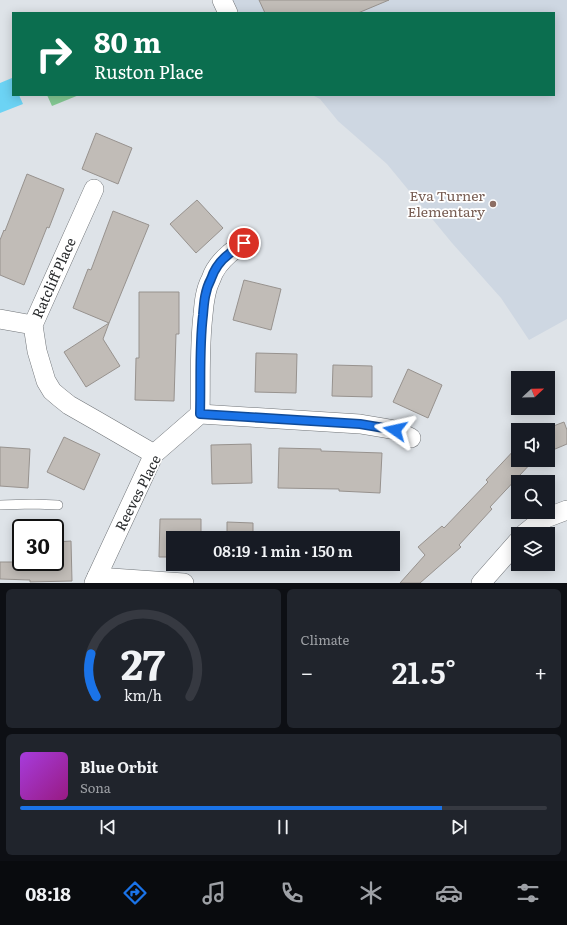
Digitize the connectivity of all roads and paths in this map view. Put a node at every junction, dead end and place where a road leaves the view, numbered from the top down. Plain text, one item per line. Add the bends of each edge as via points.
1 (222, 0) edge
2 (228, 12) edge
3 (94, 189) dead end
4 (244, 243) dead end
5 (0, 319) edge
6 (33, 325) junction
7 (200, 414) junction
8 (411, 438) dead end
9 (154, 454) junction
10 (0, 505) edge
11 (58, 505) dead end
12 (567, 510) edge
13 (533, 527) edge
14 (511, 549) edge
15 (95, 580) edge
16 (184, 583) edge
17 (481, 583) edge

1 - 2 street
3 - 6 street, Ratcliff Place
4 - 7 street via 223,260 207,287 201,332
5 - 6 street
6 - 9 street, Ratcliff Place via 41,367 52,391 69,405
7 - 8 street via 360,424 395,430
7 - 9 street, Reeves Place
9 - 15 street, Reeves Place
10 - 11 lane
12 - 13 street via 546,518
14 - 17 street
15 - 16 street

